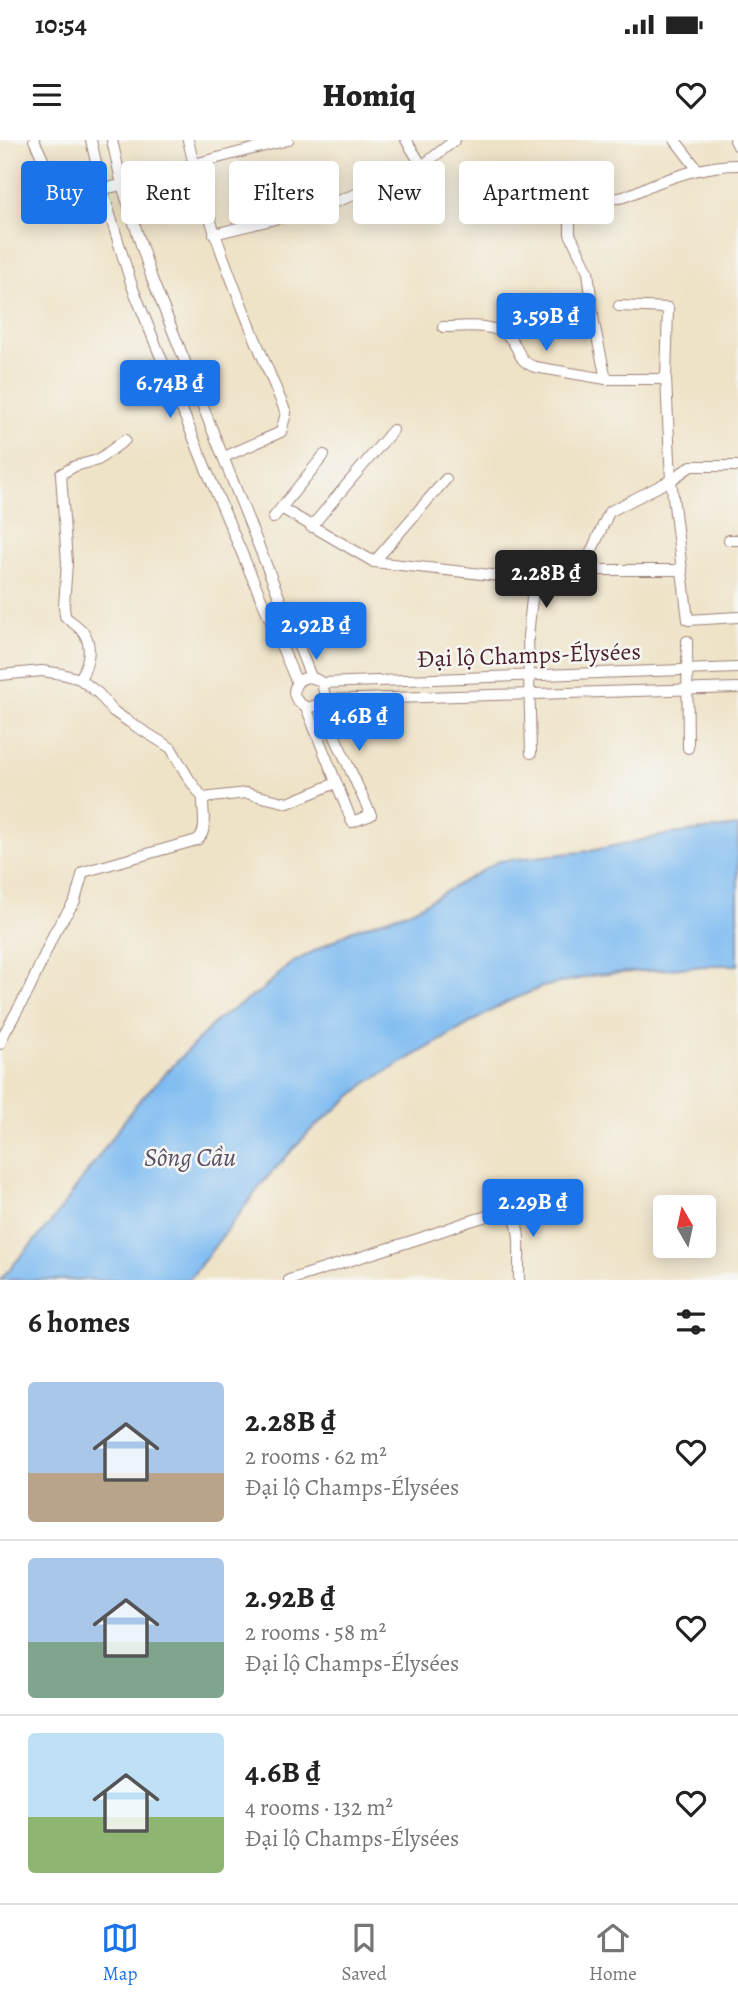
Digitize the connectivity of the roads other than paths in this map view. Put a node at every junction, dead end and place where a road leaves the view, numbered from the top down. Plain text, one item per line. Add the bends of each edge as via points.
1 (34, 140) edge
2 (91, 140) edge
3 (112, 140) edge
4 (188, 140) edge
5 (288, 140) edge
6 (406, 140) edge
7 (456, 140) edge
8 (675, 140) edge
9 (736, 140) edge
10 (738, 146) edge
11 (44, 161) edge
12 (96, 161) edge
13 (193, 161) edge
14 (202, 161) edge
15 (419, 161) edge
16 (429, 161) edge
17 (738, 165) edge
18 (698, 170) junction
19 (121, 180) edge
20 (353, 194) edge
21 (107, 205) edge
22 (134, 224) edge
23 (211, 224) edge
24 (214, 234) junction
25 (620, 306) dead end
26 (443, 327) dead end
27 (606, 379) junction
28 (666, 379) junction
29 (393, 430) dead end
30 (125, 440) dead end
31 (324, 456) dead end
32 (224, 457) junction
33 (738, 466) edge
34 (446, 479) dead end
35 (671, 480) junction
36 (281, 508) junction
37 (273, 518) dead end
38 (311, 527) junction
39 (374, 562) junction
40 (583, 570) junction
41 (682, 570) junction
42 (534, 580) junction
43 (738, 617) edge
44 (687, 641) dead end
45 (738, 668) edge
46 (687, 670) junction
47 (0, 675) edge
48 (311, 677) junction
49 (528, 677) junction
50 (80, 679) junction
51 (297, 683) junction
52 (322, 683) junction
53 (738, 688) edge
54 (687, 690) junction
55 (528, 694) junction
56 (321, 702) junction
57 (306, 707) junction
58 (688, 748) dead end
59 (531, 753) dead end
60 (336, 783) junction
61 (203, 798) junction
62 (0, 1044) edge
63 (289, 1280) edge
64 (519, 1280) edge

1 - 11 street
2 - 12 street
3 - 19 street
4 - 13 street
5 - 14 street
6 - 15 street
7 - 16 street
8 - 18 street
9 - 10 street
17 - 18 street
18 - 27 street via 618,198 592,194 578,185 570,234 588,271
20 - 24 street via 320,208
21 - 51 street via 132,286
22 - 32 street
23 - 24 street
24 - 32 street via 286,414 281,432
25 - 28 street via 668,307
26 - 27 street via 499,330 510,338 527,365
27 - 28 street
28 - 35 street
29 - 38 street
30 - 50 street via 98,460 61,474 65,616 86,635 90,651
31 - 36 street
32 - 48 street
33 - 35 street via 691,466
34 - 39 street
35 - 40 street via 609,512
35 - 41 street
36 - 37 street
36 - 38 street
38 - 39 street
39 - 42 street
40 - 41 street
40 - 42 street via 579,579
41 - 43 street via 688,620
42 - 49 street via 527,636
44 - 46 street
45 - 46 street, Đại lộ Champs-Élysées
46 - 49 street, Đại lộ Champs-Élysées
46 - 54 street
47 - 50 street via 42,671
48 - 51 street
48 - 52 street
49 - 52 street, Đại lộ Champs-Élysées
49 - 55 street
50 - 61 street via 113,711 171,748
51 - 57 street via 295,698
52 - 56 street
53 - 54 street, Đại lộ Champs-Élysées
54 - 55 street, Đại lộ Champs-Élysées
54 - 58 street
55 - 56 street, Đại lộ Champs-Élysées
55 - 59 street
56 - 57 street, Đại lộ Champs-Élysées
56 - 60 street via 371,816 352,822
57 - 60 street
60 - 61 street via 288,803 246,793
61 - 62 street via 202,837 83,872 75,901 55,931
63 - 64 street via 507,1210 514,1214 518,1234

